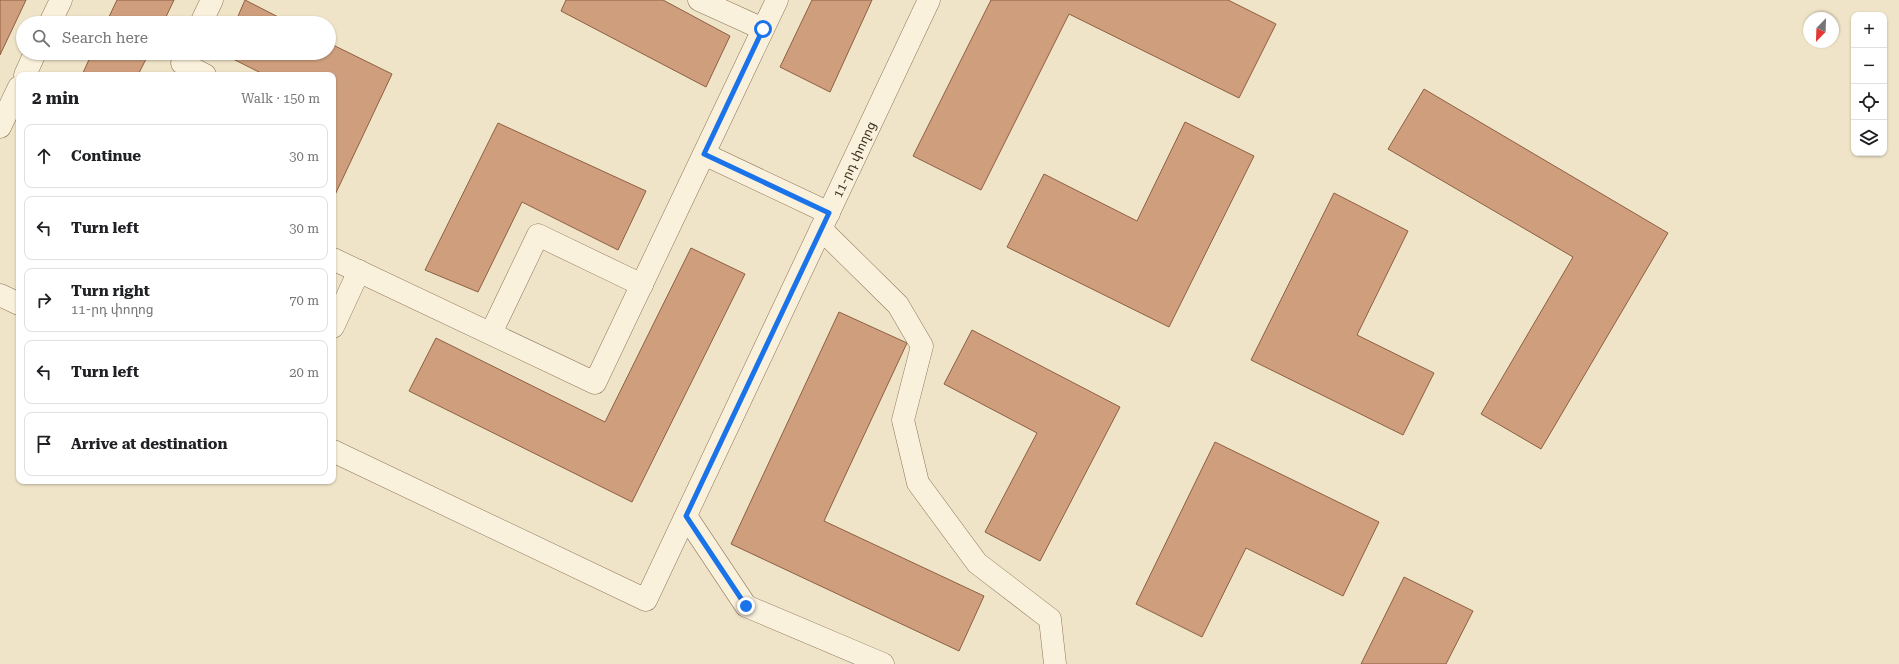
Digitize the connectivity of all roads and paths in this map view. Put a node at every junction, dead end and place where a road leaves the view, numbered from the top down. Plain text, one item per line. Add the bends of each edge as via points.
1 (61, 0) edge
2 (212, 0) edge
3 (700, 0) edge
4 (777, 0) edge
5 (930, 0) edge
6 (53, 16) edge
7 (204, 16) edge
8 (763, 29) junction
9 (32, 60) edge
10 (182, 64) edge
11 (26, 72) edge
12 (199, 72) edge
13 (16, 93) edge
14 (0, 127) edge
15 (704, 154) junction
16 (825, 221) junction
17 (336, 260) edge
18 (359, 271) junction
19 (642, 285) junction
20 (0, 295) edge
21 (16, 303) edge
22 (336, 320) edge
23 (491, 334) junction
24 (336, 452) edge
25 (686, 516) junction
26 (883, 664) edge
27 (1055, 664) edge

1 - 6 street
2 - 7 street
3 - 8 street
4 - 8 street
5 - 16 street, 11-րդ փողոց
8 - 15 street
9 - 11 street
10 - 12 street
13 - 14 street
15 - 16 street
15 - 19 street
16 - 25 street, 11-րդ փողոց
16 - 27 street via 898,305 922,346 904,420 918,483 977,563 1050,619
17 - 18 street
18 - 22 street
18 - 23 street
19 - 23 street via 595,383
19 - 23 street via 538,235
20 - 21 street
24 - 25 street, 11-րդ փողոց via 646,600
25 - 26 street via 746,606

